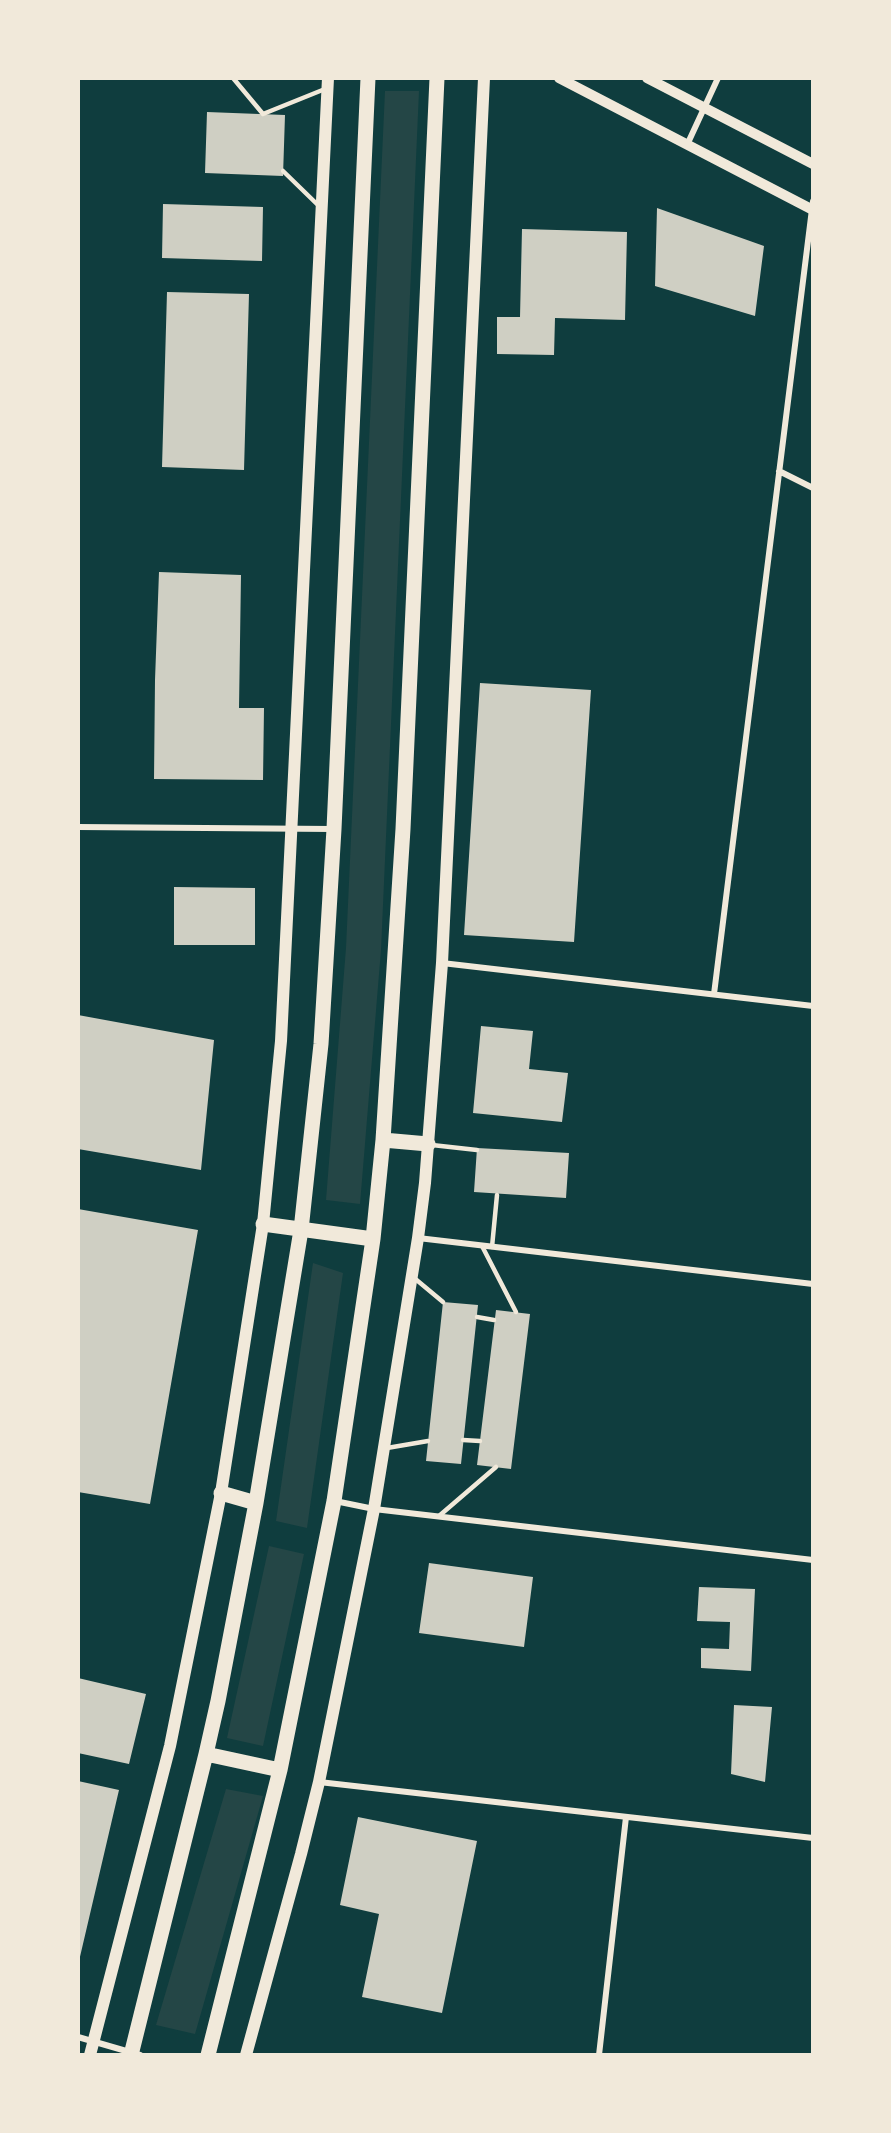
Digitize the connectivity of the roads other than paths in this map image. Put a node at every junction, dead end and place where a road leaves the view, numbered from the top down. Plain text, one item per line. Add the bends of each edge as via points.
1 (233, 78) edge
2 (368, 78) edge
3 (437, 78) edge
4 (484, 78) edge
5 (559, 78) edge
6 (647, 78) edge
7 (718, 78) edge
8 (328, 83) edge
9 (704, 107) junction
10 (687, 145) junction
11 (813, 164) edge
12 (283, 171) dead end
13 (813, 207) edge
14 (322, 208) junction
15 (779, 471) junction
16 (813, 488) edge
17 (78, 827) edge
18 (292, 829) junction
19 (334, 829) junction
20 (442, 963) junction
21 (714, 994) junction
22 (813, 1006) edge
23 (383, 1140) junction
24 (428, 1144) junction
25 (477, 1150) dead end
26 (497, 1195) dead end
27 (263, 1224) junction
28 (301, 1230) junction
29 (418, 1238) junction
30 (373, 1239) junction
31 (482, 1246) junction
32 (492, 1247) junction
33 (412, 1277) junction
34 (813, 1284) edge
35 (444, 1302) dead end
36 (516, 1312) dead end
37 (477, 1317) dead end
38 (494, 1320) dead end
39 (463, 1440) dead end
40 (428, 1441) dead end
41 (480, 1441) dead end
42 (384, 1449) junction
43 (496, 1467) dead end
44 (221, 1493) junction
45 (334, 1501) junction
46 (256, 1503) junction
47 (374, 1509) junction
48 (440, 1516) junction
49 (813, 1560) edge
50 (206, 1754) junction
51 (280, 1770) junction
52 (319, 1782) junction
53 (626, 1816) junction
54 (813, 1838) edge
55 (78, 2037) edge
56 (94, 2042) junction
57 (134, 2054) edge
58 (90, 2055) edge
59 (208, 2055) edge
60 (246, 2055) edge
61 (599, 2055) edge

1 - 8 lane via 263,114
2 - 19 main road
3 - 23 main road via 403,829
4 - 20 main road
5 - 10 street
6 - 9 street
7 - 9 street
8 - 14 main road
9 - 10 street
9 - 11 street
10 - 13 street
12 - 14 lane
13 - 15 street
14 - 18 main road
15 - 16 street
15 - 21 street
17 - 18 street
18 - 19 street
18 - 27 main road via 281,1041
19 - 28 main road via 321,1044
20 - 21 street
20 - 24 main road
21 - 22 street
23 - 24 main road
23 - 30 main road
24 - 25 lane
24 - 29 main road
26 - 32 lane
27 - 28 main road
27 - 44 main road
28 - 30 main road
28 - 46 main road
29 - 31 street
29 - 33 main road
30 - 45 main road
31 - 32 street
31 - 36 lane
32 - 34 street
33 - 35 lane
33 - 42 main road
37 - 38 lane
39 - 41 lane
40 - 42 lane
42 - 47 main road
43 - 48 lane
44 - 46 main road
44 - 56 main road via 170,1746
45 - 47 street
45 - 51 main road
46 - 50 main road
47 - 48 street
47 - 52 main road
48 - 49 street
50 - 51 main road
50 - 57 main road
51 - 59 main road
52 - 53 street
52 - 60 main road
53 - 54 street
53 - 61 street
55 - 56 street
56 - 57 street
56 - 58 main road

